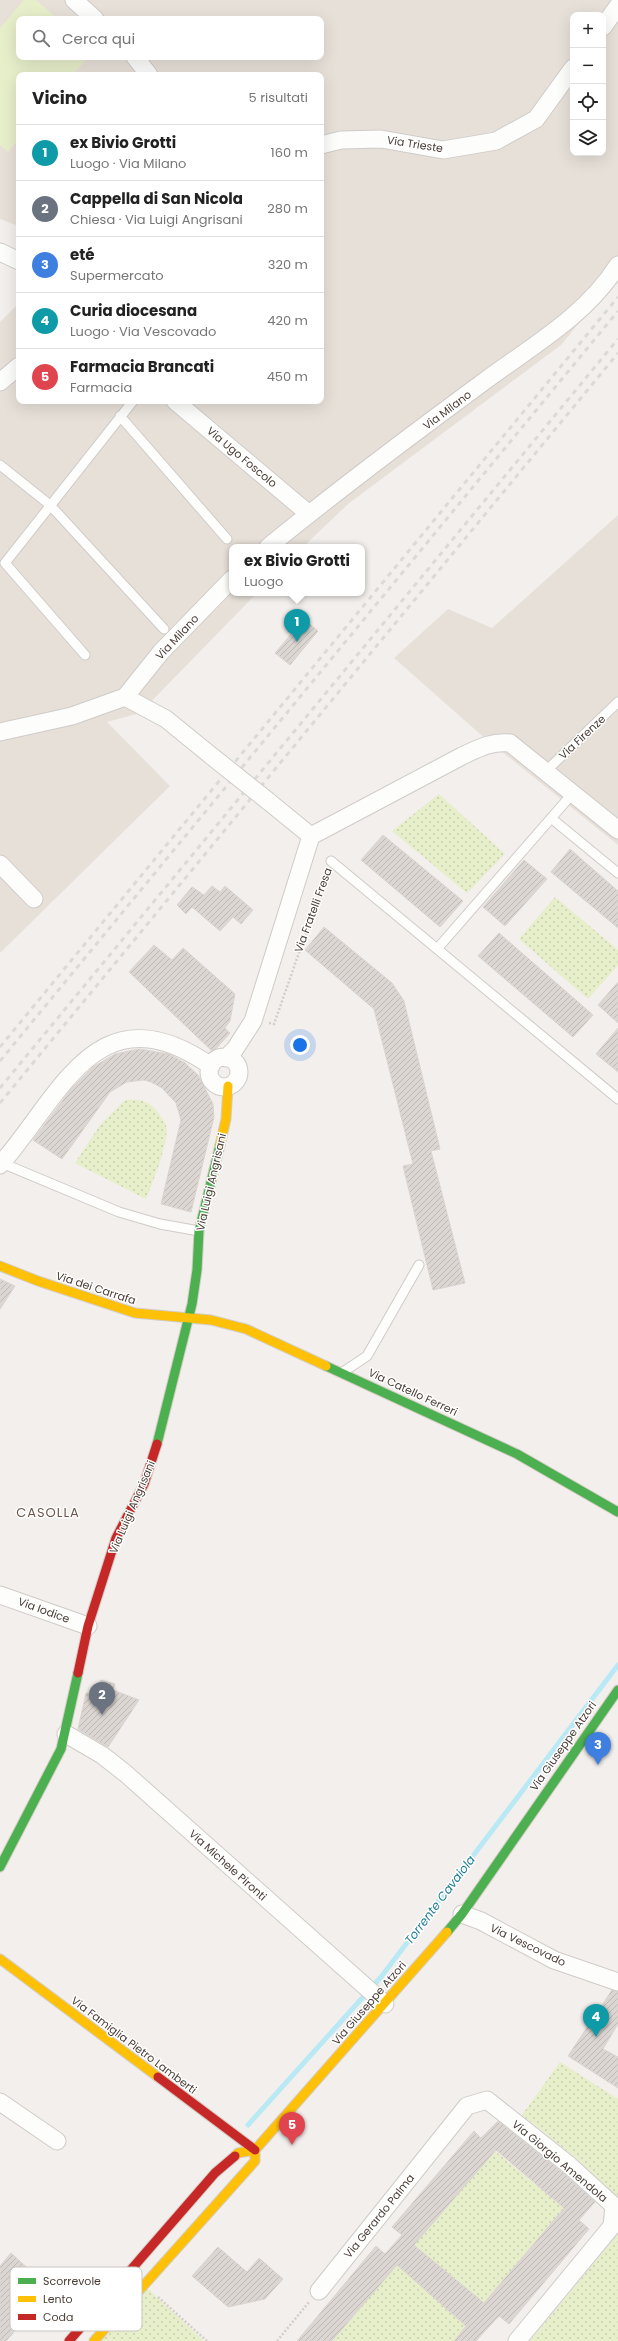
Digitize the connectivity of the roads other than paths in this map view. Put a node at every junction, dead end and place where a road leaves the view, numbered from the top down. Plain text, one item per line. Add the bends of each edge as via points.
1 (74, 0) edge
2 (618, 6) edge
3 (92, 16) edge
4 (606, 22) edge
5 (137, 60) edge
6 (147, 72) edge
7 (570, 72) edge
8 (324, 144) edge
9 (0, 252) edge
10 (16, 260) edge
11 (618, 265) edge
12 (16, 369) edge
13 (0, 382) edge
14 (130, 404) edge
15 (179, 404) edge
16 (120, 416) junction
17 (0, 465) edge
18 (50, 505) junction
19 (309, 514) junction
20 (227, 539) dead end
21 (272, 544) edge
22 (229, 582) edge
23 (164, 629) dead end
24 (85, 655) dead end
25 (125, 697) junction
26 (618, 702) edge
27 (0, 732) edge
28 (546, 771) junction
29 (573, 793) junction
30 (551, 818) junction
31 (618, 830) edge
32 (311, 836) junction
33 (331, 861) road end
34 (0, 864) edge
35 (618, 873) edge
36 (34, 899) dead end
37 (437, 949) junction
38 (253, 1021) junction
39 (226, 1058) junction
40 (210, 1066) junction
41 (238, 1071) junction
42 (228, 1086) junction
43 (618, 1099) edge
44 (1, 1164) edge
45 (199, 1231) junction
46 (419, 1265) dead end
47 (0, 1266) edge
48 (188, 1319) junction
49 (342, 1373) junction
50 (618, 1512) edge
51 (0, 1594) edge
52 (88, 1626) junction
53 (618, 1690) edge
54 (66, 1734) junction
55 (0, 1867) edge
56 (462, 1914) junction
57 (0, 1959) edge
58 (618, 1982) edge
59 (381, 2000) junction
60 (487, 2100) joint
61 (0, 2102) edge
62 (57, 2141) dead end
63 (255, 2150) junction
64 (133, 2267) edge
65 (142, 2287) edge
66 (319, 2291) road end
67 (78, 2331) edge
68 (103, 2331) edge
69 (69, 2341) edge
70 (94, 2341) edge
71 (517, 2341) edge

1 - 3 street
2 - 4 street
5 - 6 street
7 - 8 street, Via Trieste via 536,119 496,141 443,150 381,139 341,140
9 - 10 street
11 - 19 street, Via Milano via 585,305 551,335 483,382
12 - 13 street
14 - 16 lane
15 - 19 street, Via Ugo Foscolo
16 - 18 lane
16 - 20 lane
17 - 18 lane
18 - 23 lane
18 - 24 lane via 4,563
19 - 21 street, Via Milano
22 - 25 street, Via Milano via 161,652
25 - 27 street via 72,716
25 - 32 street, bridge via 166,719
26 - 28 lane, Via Firenze
28 - 29 street
28 - 32 street via 510,743 498,742 462,756
29 - 30 lane
29 - 31 street
30 - 35 lane
30 - 37 lane
32 - 38 street
33 - 37 lane, Via Fratelli Fresa
34 - 36 street
37 - 43 lane, Via Fratelli Fresa
38 - 39 street via 242,1040
38 - 41 street via 250,1041
39 - 40 street via 217,1059
39 - 41 street via 235,1062
40 - 42 street via 210,1075 214,1083
40 - 44 street via 184,1049 165,1041 141,1038 116,1042 96,1052 76,1067
41 - 42 street via 236,1080
42 - 45 street, Via Luigi Angrisani via 226,1119
44 - 45 lane via 119,1212 160,1224
45 - 48 street, Via Luigi Angrisani via 197,1270
46 - 49 lane via 368,1356
47 - 48 street, Via dei Carrafa via 135,1314
48 - 49 street, Via Catello Ferreri via 211,1320 246,1329
48 - 52 street, Via Luigi Angrisani via 153,1458 144,1484 116,1538
49 - 50 street, Via Catello Ferreri via 517,1454
51 - 52 street, Via Iodice
52 - 54 street, Via Luigi Angrisani
53 - 56 street, Via Giuseppe Atzori
54 - 55 street, Via Luigi Angrisani via 61,1749
54 - 59 street, Via Michele Pironti via 102,1755 125,1773
56 - 58 street, Via Vescovado via 481,1921 554,1960
56 - 59 street, Via Giuseppe Atzori
57 - 63 street, Via Famiglia Pietro Lamberti
59 - 63 street, Via Giuseppe Atzori
60 - 66 street, Via Gerardo Palma via 467,2106
60 - 71 street, Via Giorgio Amendola via 569,2165 614,2206 612,2226
61 - 62 street
63 - 64 street via 238,2153 215,2173
63 - 65 street, Via Giuseppe Atzori via 255,2161
67 - 69 street
68 - 70 street, Via Giuseppe Atzori

